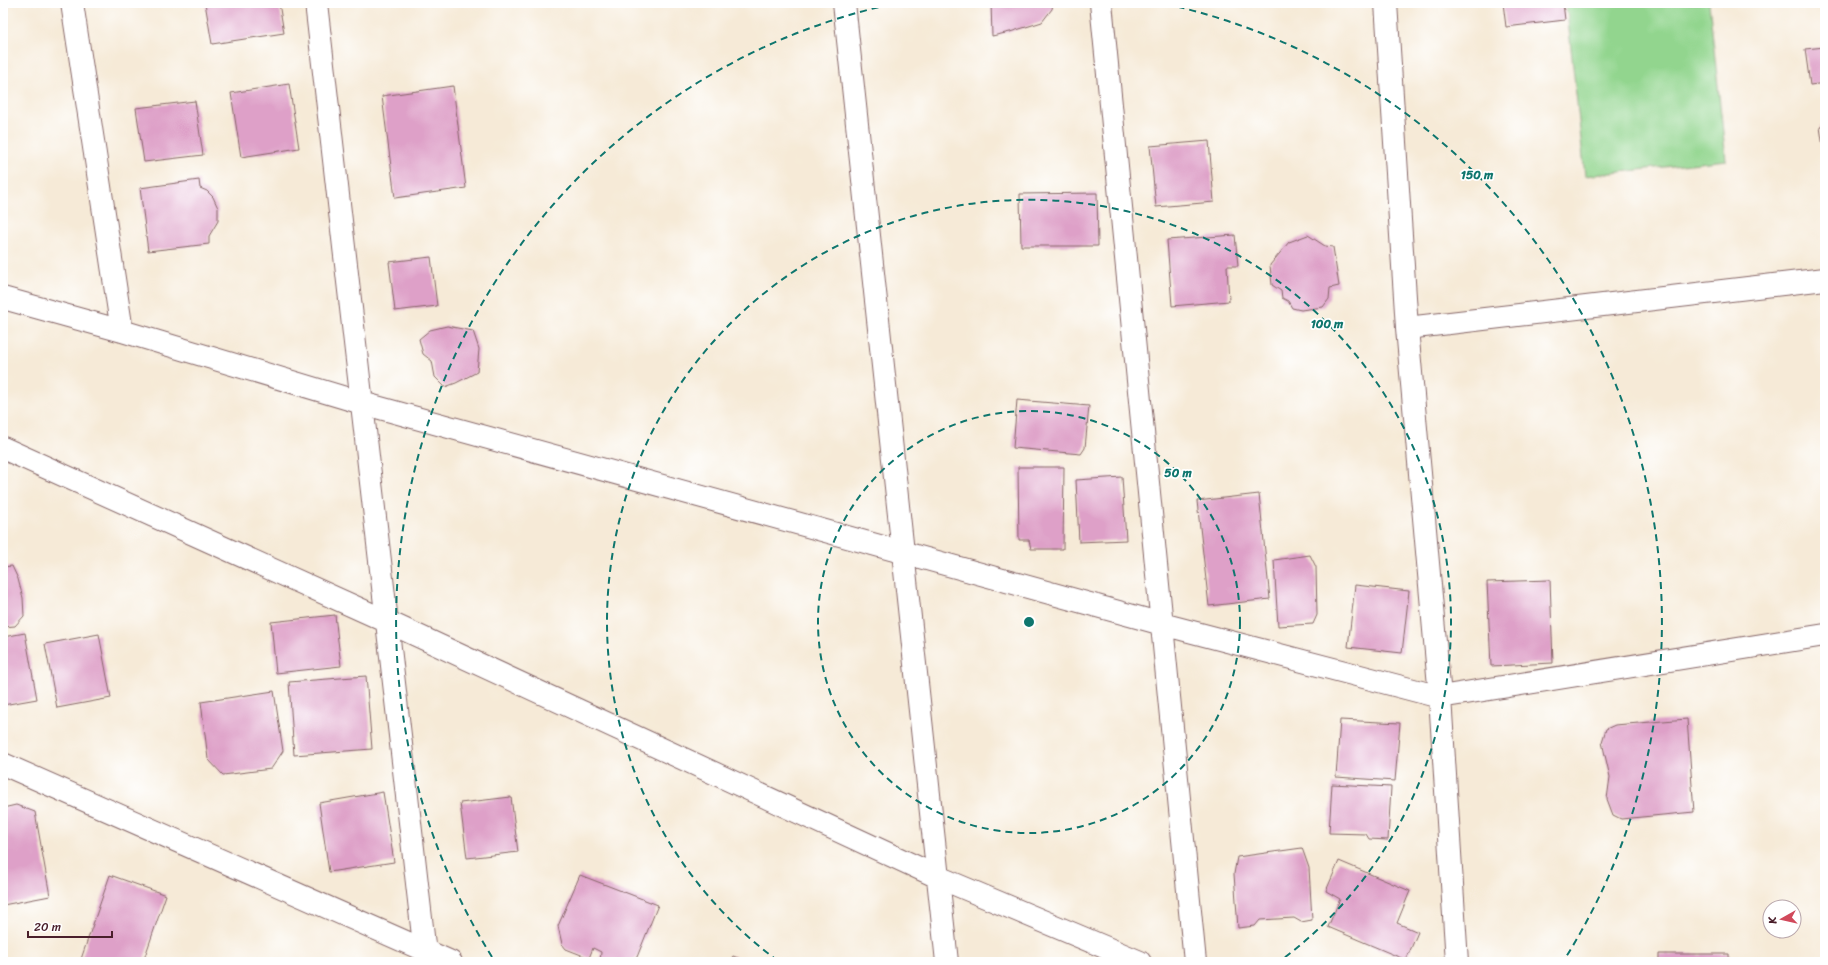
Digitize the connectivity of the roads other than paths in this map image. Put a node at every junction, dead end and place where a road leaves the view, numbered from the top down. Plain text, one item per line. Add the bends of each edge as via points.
1 (72, 3) edge
2 (316, 3) edge
3 (844, 3) edge
4 (1101, 3) edge
5 (1386, 3) edge
6 (1825, 279) edge
7 (3, 298) edge
8 (1407, 328) junction
9 (122, 331) junction
10 (362, 403) junction
11 (3, 448) edge
12 (904, 553) junction
13 (386, 621) junction
14 (1162, 624) junction
15 (1825, 635) edge
16 (1440, 697) junction
17 (3, 764) edge
18 (938, 877) junction
19 (425, 956) edge
20 (451, 962) edge
21 (947, 962) edge
22 (1140, 962) edge
23 (1195, 962) edge
24 (1457, 962) edge

1 - 9 street
2 - 10 street
3 - 12 street
4 - 14 street
5 - 8 street
6 - 8 street
7 - 9 street
8 - 16 street
9 - 10 street
10 - 12 street
10 - 13 street
11 - 13 street
12 - 14 street
12 - 18 street
13 - 18 street
13 - 19 street
14 - 16 street
14 - 23 street
15 - 16 street
16 - 24 street
17 - 19 street
18 - 21 street
18 - 22 street
19 - 20 street

